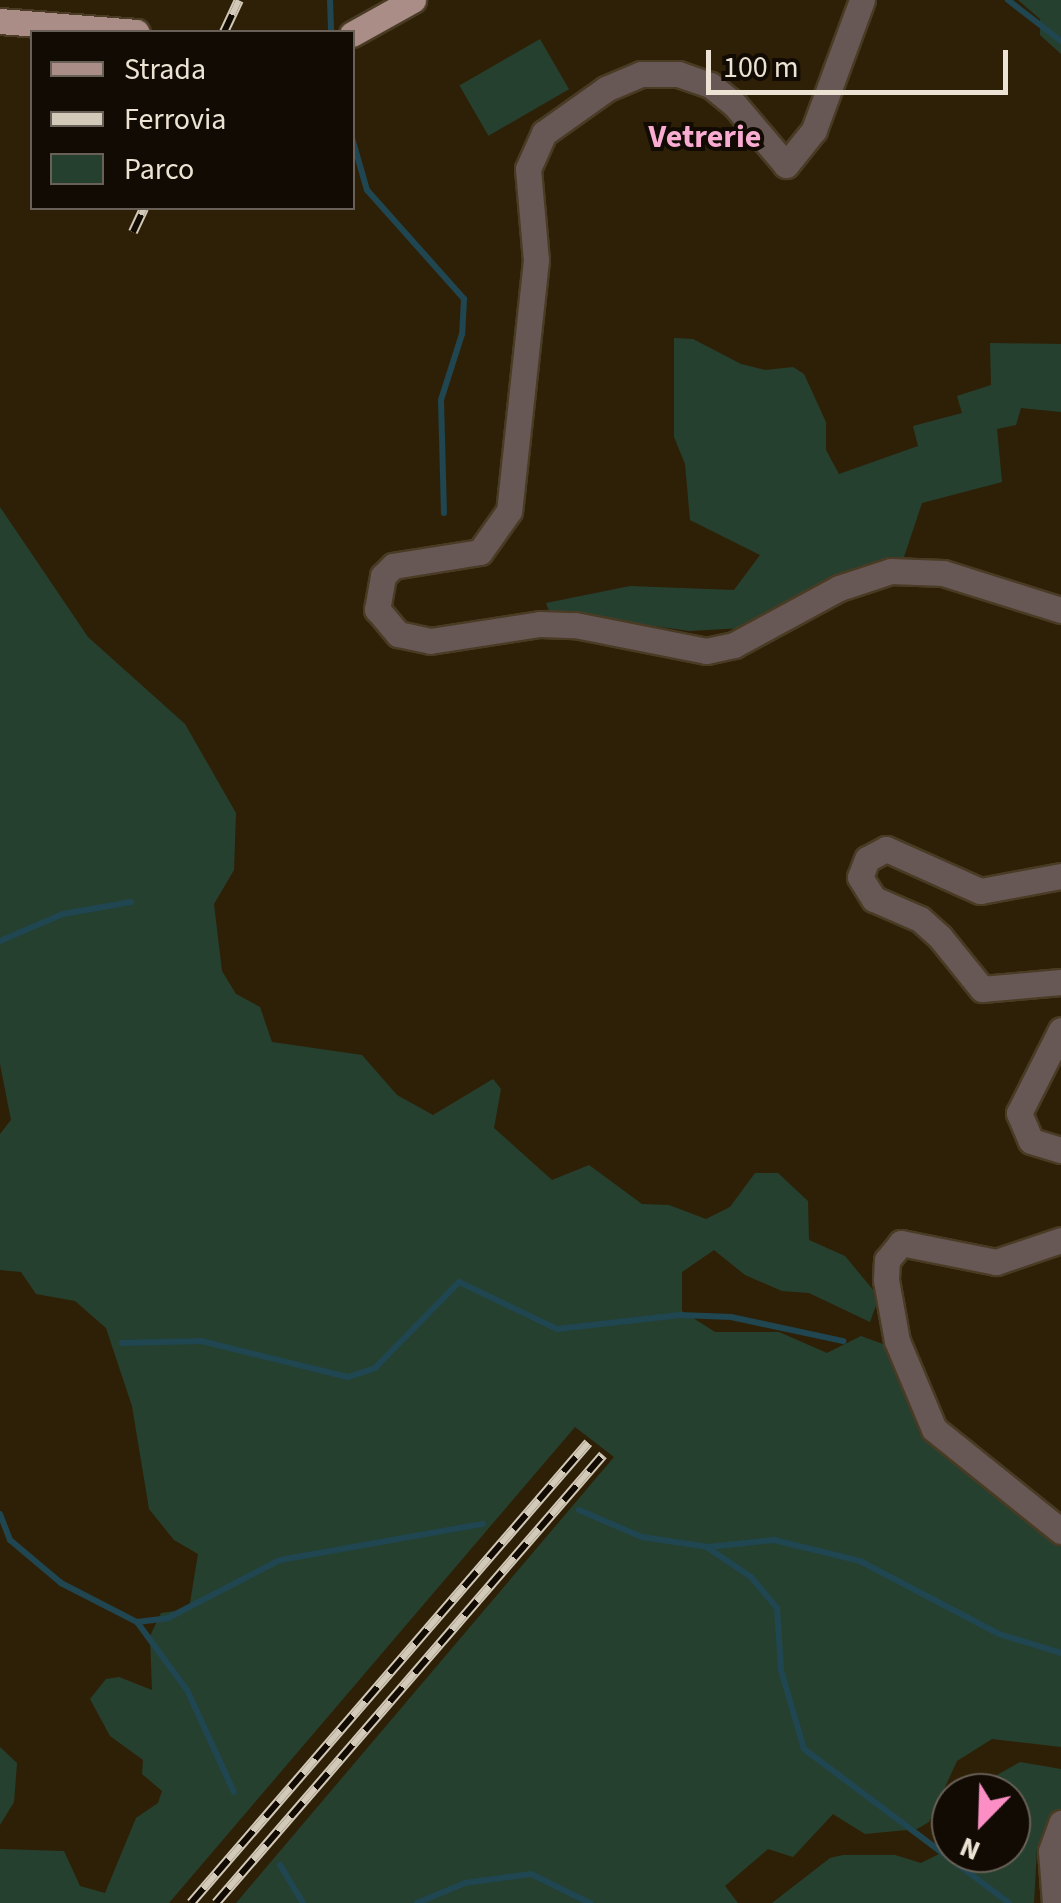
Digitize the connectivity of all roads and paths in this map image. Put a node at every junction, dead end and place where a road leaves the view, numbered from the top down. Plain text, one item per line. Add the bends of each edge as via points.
1 (413, 0) edge
2 (862, 0) edge
3 (0, 21) edge
4 (111, 30) edge
5 (355, 32) edge
6 (1061, 610) edge
7 (1061, 876) edge
8 (1061, 982) edge
9 (1061, 1030) edge
10 (1061, 1150) edge
11 (1061, 1240) edge
12 (1061, 1530) edge
13 (1061, 1823) edge
14 (1056, 1903) edge

1 - 5 main road
2 - 6 street via 814,130 786,164 723,95 678,74 641,74 606,89 544,132 528,169 536,260 509,511 480,552 393,566 375,599 382,618 407,638 575,625 706,652 759,634 839,588 891,571 921,570
3 - 4 main road
7 - 8 street via 980,891 886,849 866,859 860,877 874,898 920,918 982,988
9 - 10 street via 1019,1112 1031,1140
11 - 12 street via 996,1262 901,1243 887,1260 886,1280 897,1341 934,1429
13 - 14 street via 1052,1851

